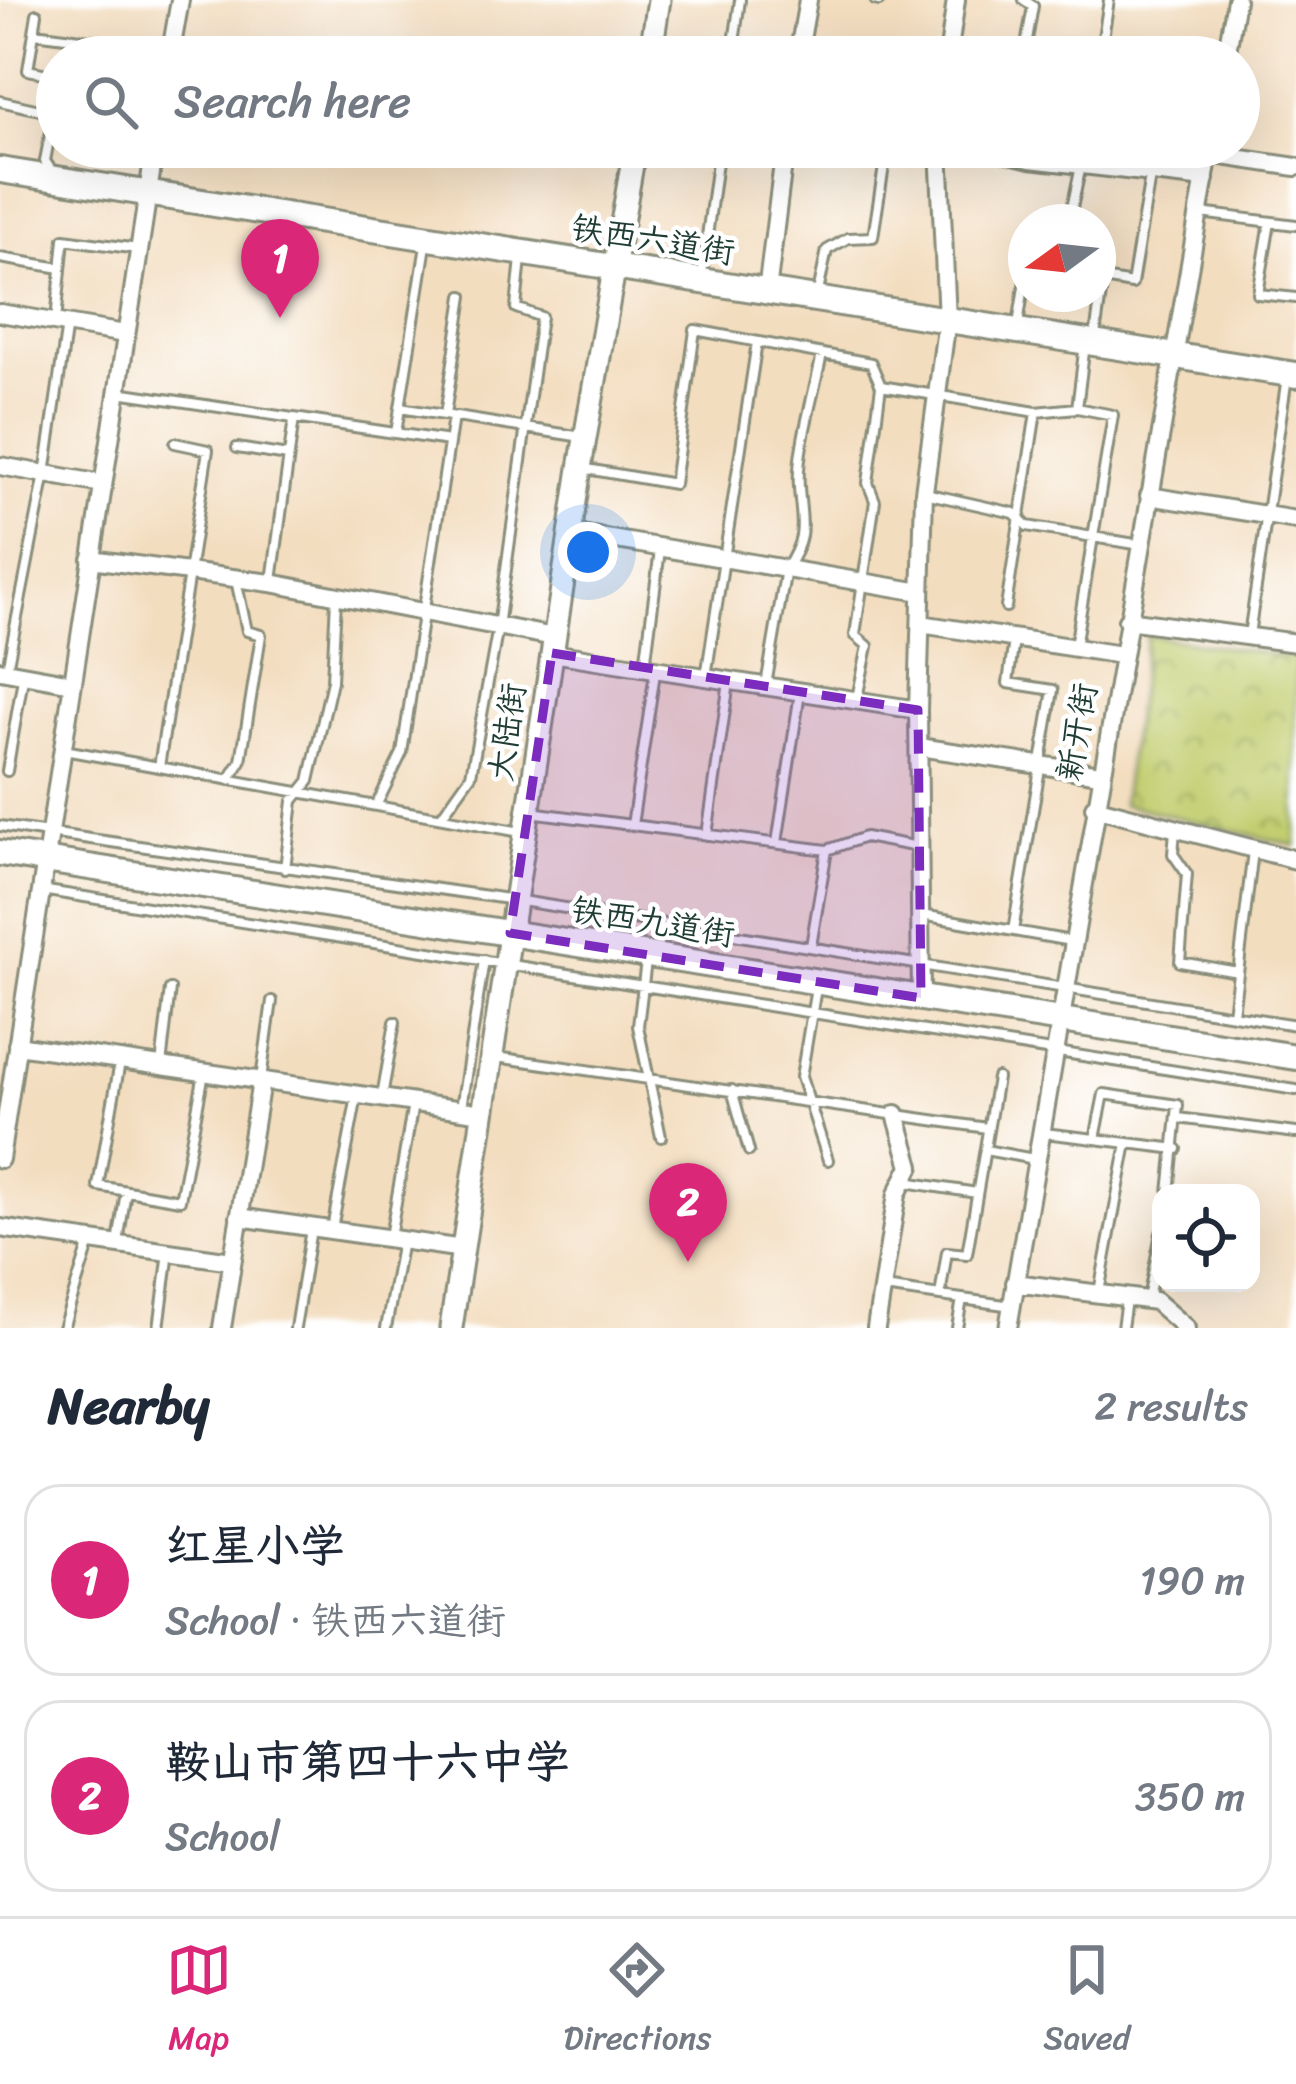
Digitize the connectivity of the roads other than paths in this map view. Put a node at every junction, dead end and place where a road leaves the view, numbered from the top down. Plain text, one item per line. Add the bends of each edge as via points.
1 (180, 0) edge
2 (659, 0) edge
3 (740, 0) edge
4 (808, 0) edge
5 (956, 0) edge
6 (1024, 0) edge
7 (1109, 0) edge
8 (1237, 0) edge
9 (37, 14) dead end
10 (34, 33) junction
11 (58, 36) edge
12 (174, 36) edge
13 (653, 36) edge
14 (735, 36) edge
15 (802, 36) edge
16 (952, 36) edge
17 (1028, 36) edge
18 (1103, 36) edge
19 (1230, 36) edge
20 (36, 72) edge
21 (0, 101) edge
22 (36, 109) edge
23 (1260, 160) edge
24 (1296, 167) edge
25 (50, 168) edge
26 (151, 168) edge
27 (632, 168) edge
28 (716, 168) edge
29 (782, 168) edge
30 (884, 168) edge
31 (940, 168) edge
32 (1081, 168) edge
33 (1138, 168) edge
34 (1152, 168) edge
35 (1207, 168) edge
36 (0, 170) edge
37 (1151, 171) junction
38 (58, 179) junction
39 (1205, 179) junction
40 (147, 193) junction
41 (1073, 204) edge
42 (1199, 213) junction
43 (1270, 222) junction
44 (1296, 225) edge
45 (427, 238) junction
46 (138, 249) junction
47 (522, 253) junction
48 (0, 259) edge
49 (61, 268) junction
50 (616, 268) junction
51 (701, 281) junction
52 (767, 292) junction
53 (463, 296) dead end
54 (1296, 298) edge
55 (816, 299) junction
56 (1020, 312) edge
57 (0, 313) edge
58 (947, 320) junction
59 (61, 323) junction
60 (1017, 331) junction
61 (125, 334) junction
62 (757, 342) junction
63 (1089, 342) junction
64 (822, 354) junction
65 (1174, 356) junction
66 (1292, 375) edge
67 (881, 386) junction
68 (116, 392) junction
69 (937, 396) junction
70 (1078, 408) junction
71 (400, 409) junction
72 (1036, 412) junction
73 (449, 416) junction
74 (293, 418) junction
75 (525, 429) junction
76 (396, 433) junction
77 (585, 438) junction
78 (449, 441) junction
79 (175, 443) dead end
80 (237, 448) dead end
81 (288, 456) junction
82 (0, 466) edge
83 (580, 468) junction
84 (45, 474) junction
85 (103, 484) junction
86 (924, 492) junction
87 (1149, 496) junction
88 (1266, 515) junction
89 (1019, 518) junction
90 (1296, 520) edge
91 (570, 532) junction
92 (1093, 537) junction
93 (1141, 545) junction
94 (660, 548) junction
95 (722, 558) junction
96 (91, 559) junction
97 (786, 569) junction
98 (193, 572) junction
99 (236, 578) junction
100 (860, 581) junction
101 (272, 583) junction
102 (921, 592) junction
103 (336, 598) junction
104 (1006, 607) dead end
105 (420, 615) junction
106 (1127, 620) junction
107 (920, 624) junction
108 (498, 628) junction
109 (1249, 637) junction
110 (1015, 639) junction
111 (1296, 643) edge
112 (553, 645) junction
113 (1075, 648) junction
114 (1121, 655) junction
115 (650, 668) junction
116 (10, 672) edge
117 (706, 677) junction
118 (729, 681) junction
119 (72, 683) junction
120 (765, 686) junction
121 (801, 692) junction
122 (856, 700) junction
123 (918, 710) junction
124 (919, 747) junction
125 (62, 750) junction
126 (1040, 765) junction
127 (160, 767) junction
128 (7, 771) dead end
129 (1100, 774) junction
130 (229, 780) junction
131 (301, 793) junction
132 (376, 806) junction
133 (1094, 807) junction
134 (441, 818) junction
135 (527, 822) junction
136 (632, 825) junction
137 (0, 826) edge
138 (1175, 831) junction
139 (706, 835) junction
140 (778, 843) junction
141 (47, 847) junction
142 (920, 847) junction
143 (827, 850) junction
144 (1253, 850) junction
145 (0, 853) edge
146 (1296, 860) edge
147 (285, 869) junction
148 (41, 890) junction
149 (515, 900) junction
150 (920, 914) junction
151 (1013, 931) junction
152 (510, 933) junction
153 (1071, 941) junction
154 (811, 946) junction
155 (646, 954) junction
156 (495, 962) junction
157 (921, 963) junction
158 (1238, 972) junction
159 (818, 981) junction
160 (643, 986) junction
161 (1063, 986) junction
162 (170, 989) dead end
163 (921, 998) junction
164 (272, 1000) dead end
165 (812, 1012) junction
166 (1233, 1014) junction
167 (1058, 1018) junction
168 (395, 1022) dead end
169 (1296, 1025) edge
170 (17, 1046) junction
171 (1052, 1049) junction
172 (492, 1056) junction
173 (1296, 1057) edge
174 (120, 1060) junction
175 (160, 1066) junction
176 (204, 1072) junction
177 (646, 1078) junction
178 (997, 1078) dead end
179 (261, 1081) junction
180 (732, 1090) junction
181 (1296, 1090) edge
182 (357, 1095) junction
183 (382, 1098) junction
184 (808, 1101) junction
185 (413, 1103) junction
186 (472, 1111) junction
187 (896, 1114) junction
188 (1178, 1118) junction
189 (988, 1128) junction
190 (2, 1131) edge
191 (1039, 1132) junction
192 (1296, 1133) edge
193 (661, 1138) dead end
194 (1095, 1139) junction
195 (1127, 1143) junction
196 (1177, 1149) junction
197 (749, 1150) dead end
198 (985, 1150) junction
199 (0, 1159) edge
200 (1035, 1159) junction
201 (828, 1160) dead end
202 (903, 1182) junction
203 (1170, 1184) edge
204 (126, 1191) junction
205 (977, 1193) junction
206 (239, 1217) junction
207 (0, 1228) edge
208 (311, 1228) junction
209 (332, 1231) junction
210 (396, 1240) junction
211 (91, 1241) junction
212 (118, 1245) junction
213 (463, 1249) junction
214 (170, 1252) junction
215 (232, 1261) junction
216 (1152, 1279) edge
217 (1015, 1283) junction
218 (882, 1288) junction
219 (1099, 1294) junction
220 (940, 1296) junction
221 (1126, 1298) junction
222 (962, 1299) junction
223 (1148, 1300) junction
224 (1012, 1306) junction
225 (63, 1328) edge
226 (159, 1328) edge
227 (222, 1328) edge
228 (296, 1328) edge
229 (386, 1328) edge
230 (451, 1328) edge
231 (876, 1328) edge
232 (957, 1328) edge
233 (1008, 1328) edge
234 (1122, 1328) edge
235 (1186, 1328) edge

1 - 12 street
2 - 13 street
3 - 14 lane
4 - 15 street
5 - 16 street
6 - 17 lane via 1033,6
7 - 18 lane
8 - 19 street
9 - 10 lane
10 - 11 lane
10 - 20 lane via 28,70
21 - 22 lane
23 - 24 street
25 - 38 lane
26 - 40 street
27 - 50 street, 大陆街
28 - 51 lane
29 - 52 street
30 - 55 lane via 873,237 827,250
31 - 58 street
32 - 41 lane
33 - 37 street
34 - 37 lane
35 - 39 street, 新开街
36 - 38 main road, 铁西六道街
37 - 39 street
37 - 63 lane via 1132,284 1103,279
38 - 40 main road, 铁西六道街
39 - 42 street, 新开街
40 - 45 main road, 铁西六道街
40 - 46 street
42 - 43 lane
42 - 65 street, 新开街
43 - 44 lane
43 - 54 lane via 1258,294
45 - 47 main road, 铁西六道街
45 - 71 lane
46 - 49 lane via 64,239
46 - 61 street
47 - 50 main road, 铁西六道街
47 - 75 lane via 516,308 542,317
48 - 49 lane
49 - 59 lane
50 - 51 main road, 铁西六道街
50 - 77 street, 大陆街
51 - 52 main road, 铁西六道街
52 - 55 main road, 铁西六道街
53 - 73 lane
55 - 58 main road, 铁西六道街
56 - 60 lane
57 - 59 street
58 - 60 main road, 铁西六道街
58 - 69 street
59 - 61 street
59 - 84 lane
60 - 63 main road, 铁西六道街
61 - 68 street
62 - 64 lane
62 - 83 lane via 695,330 674,484
62 - 95 lane
63 - 65 main road, 铁西六道街
63 - 70 lane
64 - 67 lane via 872,363
64 - 97 lane via 799,487 806,512
65 - 66 main road, 铁西六道街
65 - 87 street, 新开街
66 - 88 lane
67 - 69 lane
67 - 100 lane
68 - 74 lane
68 - 85 street
69 - 72 lane
69 - 86 street
70 - 72 lane
70 - 92 lane via 1113,415
71 - 73 lane
71 - 76 lane
72 - 89 lane
73 - 75 lane
73 - 78 lane
74 - 76 lane
74 - 81 lane
75 - 77 lane
75 - 108 lane
76 - 78 lane
77 - 83 street, 大陆街
78 - 105 lane
79 - 98 lane via 208,450
80 - 81 lane
81 - 101 lane
82 - 84 street
83 - 91 street, 大陆街
84 - 85 street
84 - 116 lane
85 - 96 street
86 - 89 lane
86 - 102 street
87 - 88 street
87 - 93 street, 新开街
88 - 90 street
88 - 109 lane
89 - 92 lane
89 - 104 lane
91 - 94 street
91 - 112 street, 大陆街
92 - 93 lane
92 - 113 lane
93 - 106 street, 新开街
94 - 95 street
94 - 115 lane
95 - 97 street
95 - 117 lane
96 - 98 street
96 - 119 street
97 - 100 street
97 - 120 lane
98 - 99 street
98 - 127 lane
99 - 101 street
99 - 130 lane via 247,631 261,635 241,761
100 - 102 street
100 - 122 lane via 855,635 868,646
101 - 103 street
102 - 107 street
103 - 105 street
103 - 131 lane via 332,681
105 - 108 street
105 - 132 lane via 402,753
106 - 109 street
106 - 114 street, 新开街
107 - 110 street
107 - 123 street
108 - 112 street
108 - 134 lane via 472,775
109 - 111 street
110 - 113 street
110 - 126 lane via 1007,682 1053,690
112 - 115 street
112 - 135 street, 大陆街
113 - 114 street
114 - 129 street, 新开街
115 - 117 street
115 - 136 lane
116 - 119 street
116 - 128 lane
117 - 118 street
118 - 120 street
118 - 139 lane
119 - 125 street
120 - 121 street
121 - 122 street
121 - 140 lane
122 - 123 street
123 - 124 street
124 - 126 street
124 - 142 street
125 - 127 lane
125 - 141 street
126 - 129 street
126 - 151 lane
127 - 130 lane
129 - 133 street, 新开街
130 - 131 lane
131 - 132 lane
131 - 147 lane via 293,801
132 - 134 lane
133 - 138 street
133 - 153 street, 新开街
134 - 135 lane
135 - 136 lane
135 - 149 street, 大陆街
136 - 139 lane
137 - 141 lane
138 - 144 street
138 - 158 lane via 1173,854 1187,874 1180,962
139 - 140 lane
140 - 143 lane
141 - 145 main road, 铁西九道街
141 - 147 lane
141 - 148 street
141 - 152 main road, 铁西九道街
142 - 143 lane via 865,837
142 - 150 street
143 - 154 lane
144 - 146 street
144 - 158 lane
147 - 149 lane
148 - 156 lane
148 - 170 street
149 - 152 street, 大陆街
149 - 154 lane
150 - 151 lane
150 - 157 street
151 - 153 lane
152 - 155 main road, 铁西九道街
152 - 156 street, 大陆街
153 - 161 street, 新开街
154 - 157 lane
155 - 159 main road, 铁西九道街
155 - 160 lane
156 - 160 lane
156 - 172 street, 大陆街
156 - 186 lane
157 - 161 lane
157 - 163 street
158 - 166 lane
159 - 163 main road, 铁西九道街
159 - 165 lane
160 - 165 lane
160 - 177 lane via 638,1026
161 - 166 lane
161 - 167 street, 新开街
162 - 175 lane
163 - 167 main road, 铁西九道街
164 - 179 lane
165 - 171 lane
165 - 184 lane via 801,1078
166 - 169 lane
167 - 171 street, 新开街
167 - 173 main road, 铁西九道街
168 - 183 lane
170 - 174 street
170 - 190 street
171 - 181 lane
171 - 191 street, 新开街
172 - 177 lane
172 - 186 street, 大陆街
174 - 175 street
174 - 204 lane via 98,1186
175 - 176 street
176 - 179 street
176 - 204 lane via 180,1200
177 - 180 lane
177 - 193 lane
178 - 189 lane
179 - 182 street
179 - 206 street
180 - 184 lane
180 - 197 lane
182 - 183 street
182 - 209 lane
183 - 185 street
184 - 187 lane
184 - 201 lane
185 - 186 street
185 - 210 lane
186 - 213 street, 大陆街
187 - 189 lane
187 - 202 street via 911,1166
188 - 192 lane
188 - 194 lane via 1178,1105 1104,1094
188 - 196 lane
189 - 198 lane
190 - 199 street
191 - 194 lane
191 - 200 street, 新开街
194 - 195 lane
195 - 196 lane
195 - 219 lane
196 - 203 lane
198 - 200 lane
198 - 205 lane
200 - 217 street, 新开街
202 - 205 lane
202 - 218 street
204 - 212 lane
205 - 220 lane via 967,1254 946,1252
206 - 208 street
206 - 215 street
207 - 211 street
208 - 209 street
208 - 228 lane
209 - 210 street
210 - 213 street
210 - 229 lane
211 - 212 street
211 - 225 lane
212 - 214 street
213 - 230 street, 大陆街
214 - 215 street
214 - 226 lane
215 - 227 street
216 - 223 lane
217 - 219 street
217 - 224 street, 新开街
218 - 220 lane
218 - 231 street
219 - 221 street
220 - 222 lane
221 - 223 street
221 - 234 lane
222 - 224 lane
222 - 232 lane
223 - 235 street
224 - 233 street, 新开街

